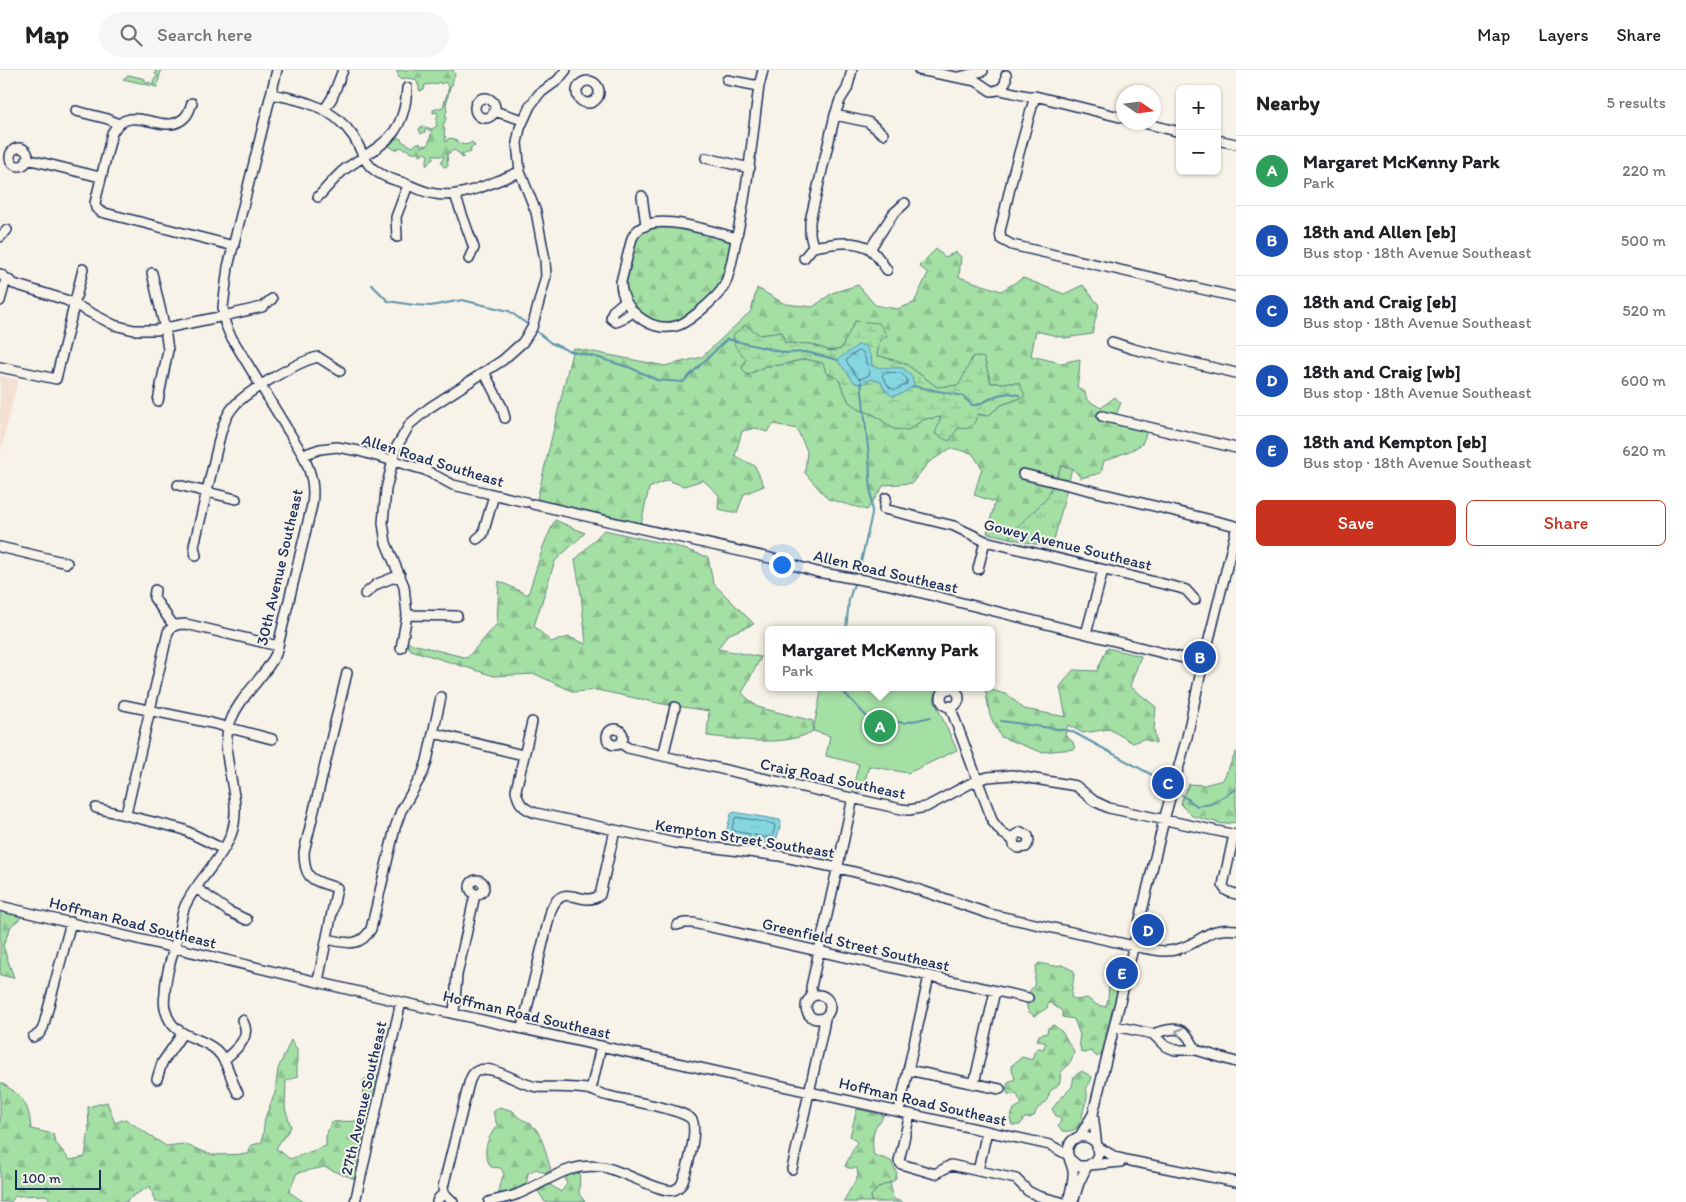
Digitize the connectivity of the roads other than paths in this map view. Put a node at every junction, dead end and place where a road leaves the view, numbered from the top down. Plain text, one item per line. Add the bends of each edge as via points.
1 (276, 70) edge
2 (343, 70) edge
3 (763, 70) edge
4 (852, 70) edge
5 (919, 70) edge
6 (983, 70) edge
7 (566, 71) edge
8 (1005, 73) edge
9 (957, 77) junction
10 (727, 80) dead end
11 (579, 84) dead end
12 (759, 86) junction
13 (984, 86) junction
14 (407, 88) dead end
15 (1000, 90) junction
16 (271, 94) junction
17 (1035, 96) junction
18 (192, 103) dead end
19 (325, 109) junction
20 (76, 111) dead end
21 (494, 111) dead end
22 (835, 115) junction
23 (1116, 116) edge
24 (523, 120) junction
25 (118, 124) junction
26 (1161, 127) edge
27 (1176, 131) edge
28 (883, 134) dead end
29 (1221, 141) edge
30 (1236, 144) edge
31 (364, 157) junction
32 (706, 158) dead end
33 (27, 159) dead end
34 (750, 168) junction
35 (520, 172) junction
36 (100, 177) junction
37 (408, 185) junction
38 (455, 195) junction
39 (642, 196) dead end
40 (318, 197) dead end
41 (905, 203) dead end
42 (646, 225) junction
43 (8, 230) dead end
44 (0, 237) edge
45 (398, 237) dead end
46 (737, 238) junction
47 (234, 246) junction
48 (813, 247) junction
49 (870, 248) junction
50 (804, 258) dead end
51 (469, 259) dead end
52 (83, 269) dead end
53 (887, 270) dead end
54 (152, 273) dead end
55 (3, 276) edge
56 (1236, 297) edge
57 (272, 299) dead end
58 (0, 301) edge
59 (625, 301) junction
60 (75, 303) junction
61 (633, 312) junction
62 (224, 316) junction
63 (165, 329) junction
64 (1112, 342) dead end
65 (0, 367) edge
66 (340, 372) dead end
67 (484, 372) junction
68 (1236, 373) edge
69 (262, 385) junction
70 (158, 401) dead end
71 (1102, 416) dead end
72 (505, 418) dead end
73 (1236, 448) edge
74 (303, 456) junction
75 (393, 460) junction
76 (1023, 474) dead end
77 (178, 485) dead end
78 (207, 492) junction
79 (494, 495) junction
80 (886, 498) dead end
81 (236, 499) dead end
82 (1236, 526) edge
83 (1236, 530) edge
84 (477, 539) dead end
85 (985, 541) junction
86 (0, 548) edge
87 (196, 556) dead end
88 (1232, 561) edge
89 (67, 564) dead end
90 (978, 569) dead end
91 (1102, 570) junction
92 (400, 575) junction
93 (155, 590) dead end
94 (365, 594) dead end
95 (1195, 600) dead end
96 (407, 615) junction
97 (457, 616) dead end
98 (174, 626) junction
99 (1086, 634) junction
100 (278, 646) junction
101 (401, 648) dead end
102 (1202, 663) junction
103 (347, 673) dead end
104 (441, 697) dead end
105 (124, 705) dead end
106 (950, 706) dead end
107 (675, 707) dead end
108 (150, 710) junction
109 (532, 722) dead end
110 (228, 728) junction
111 (434, 733) junction
112 (272, 739) dead end
113 (621, 743) dead end
114 (523, 756) junction
115 (664, 756) junction
116 (977, 780) junction
117 (853, 798) junction
118 (96, 808) dead end
119 (126, 814) junction
120 (1164, 820) junction
121 (616, 830) junction
122 (1235, 835) edge
123 (1013, 840) dead end
124 (223, 849) junction
125 (838, 868) junction
126 (196, 888) junction
127 (475, 894) dead end
128 (1236, 894) edge
129 (0, 906) edge
130 (247, 920) dead end
131 (71, 922) junction
132 (677, 925) dead end
133 (1236, 930) edge
134 (327, 938) junction
135 (1135, 946) junction
136 (175, 948) junction
137 (819, 952) junction
138 (929, 976) junction
139 (318, 981) junction
140 (995, 991) junction
141 (812, 996) junction
142 (1028, 998) dead end
143 (401, 1002) junction
144 (454, 1014) junction
145 (824, 1018) junction
146 (242, 1020) dead end
147 (1115, 1026) junction
148 (522, 1029) junction
149 (182, 1034) junction
150 (1153, 1034) junction
151 (33, 1037) dead end
152 (601, 1046) junction
153 (1196, 1050) junction
154 (224, 1060) junction
155 (1236, 1062) edge
156 (908, 1070) junction
157 (157, 1079) dead end
158 (974, 1084) junction
159 (591, 1090) junction
160 (1000, 1090) dead end
161 (810, 1091) junction
162 (238, 1093) dead end
163 (899, 1111) junction
164 (910, 1114) junction
165 (1093, 1114) junction
166 (987, 1131) junction
167 (1080, 1136) junction
168 (1072, 1141) junction
169 (1050, 1145) junction
170 (1097, 1146) junction
171 (1069, 1158) junction
172 (1131, 1161) junction
173 (1088, 1166) junction
174 (792, 1169) dead end
175 (978, 1171) junction
176 (1236, 1182) edge
177 (444, 1193) junction
178 (355, 1202) edge
179 (437, 1202) edge
180 (454, 1202) edge
181 (489, 1202) edge
182 (1061, 1202) edge
183 (1068, 1202) edge
184 (1074, 1202) edge

1 - 16 street, 30th Avenue Southeast
2 - 19 street
3 - 12 street
4 - 22 street
5 - 9 street
6 - 9 street
6 - 13 street via 981,79
7 - 11 street
7 - 24 street via 539,94
8 - 15 street via 1005,84
8 - 17 street via 1014,86
9 - 13 street
10 - 12 street
12 - 34 street
13 - 15 street via 991,91
14 - 31 street via 404,111 394,131 379,148
15 - 17 street
16 - 19 street via 302,100
16 - 47 street, 30th Avenue Southeast
17 - 23 street
17 - 56 street via 1014,171 1001,239
18 - 25 street via 187,115 174,123 131,118
19 - 31 street via 347,128
20 - 25 street via 108,118
21 - 24 street
22 - 28 street via 868,122
22 - 48 street via 810,221
24 - 35 street via 517,143
25 - 36 street via 112,133
26 - 27 street
29 - 30 street
31 - 37 street via 378,173
31 - 40 street via 344,170
32 - 34 street
33 - 36 street
34 - 46 street
35 - 38 street
35 - 67 street via 536,212 546,276 536,316 527,336 503,360
36 - 47 street via 95,203 101,212
37 - 38 street via 436,194
37 - 45 street via 396,217
38 - 51 street via 474,248
39 - 42 street
41 - 49 street via 893,214
42 - 46 street via 676,224
42 - 59 street via 632,238 621,282
43 - 44 street
46 - 61 street via 725,284 714,299 683,323 674,327 657,325
47 - 62 street, 30th Avenue Southeast via 224,294
48 - 49 street via 851,243
48 - 50 street
49 - 53 street
52 - 60 street
54 - 63 street
55 - 58 street
55 - 60 street via 14,284
57 - 62 street via 262,307
59 - 61 street
59 - 61 street via 613,311 611,318 616,322
60 - 63 street via 123,328
60 - 65 street via 56,378
62 - 63 street
62 - 69 street, 30th Avenue Southeast via 230,335
63 - 70 street via 168,350
64 - 68 street
66 - 69 street via 318,357 308,359
67 - 72 street
67 - 75 street via 410,424
69 - 74 street, 30th Avenue Southeast
69 - 78 street via 238,402 225,419
71 - 73 street
74 - 75 street, Allen Road Southeast via 320,448 337,447
74 - 100 street, 30th Avenue Southeast via 313,486 312,505
75 - 79 street, Allen Road Southeast via 425,470 453,485
75 - 92 street via 382,523 386,544
76 - 82 street
77 - 78 street
78 - 81 street
78 - 87 street via 194,546
79 - 84 street via 483,534
79 - 99 street, Allen Road Southeast via 770,558 826,574 886,584
80 - 85 street, Gowey Avenue Southeast via 884,509 954,526
83 - 88 street
85 - 90 street
85 - 91 street, Gowey Avenue Southeast
86 - 89 street
88 - 102 street
91 - 95 street, Gowey Avenue Southeast via 1180,588
91 - 99 street
92 - 94 street via 377,584
92 - 96 street
93 - 98 street via 154,598
96 - 97 street
96 - 101 street
98 - 100 street via 186,624
98 - 108 street via 168,632
99 - 102 street, Allen Road Southeast
100 - 110 street, 30th Avenue Southeast via 271,664 236,710
102 - 120 street via 1187,737
103 - 134 street via 304,852 308,875 337,888
104 - 111 street
105 - 108 street
106 - 116 street
107 - 115 street
108 - 110 street
108 - 119 street
109 - 114 street, Kempton Street Southeast
110 - 112 street
110 - 124 street, 30th Avenue Southeast via 227,750 235,814
111 - 114 street
111 - 134 street via 427,761 395,828 371,929 366,938 357,943
113 - 115 street, Craig Road Southeast via 628,748
114 - 121 street, Kempton Street Southeast via 516,790 522,806 536,813
115 - 117 street, Craig Road Southeast
116 - 117 street, Craig Road Southeast via 918,809 901,809
116 - 120 street, Craig Road Southeast via 988,776 1012,776 1071,785 1102,805
116 - 123 street via 993,822
117 - 125 street
118 - 119 street
119 - 124 street via 182,829
120 - 122 street, Craig Road Southeast
120 - 135 street
121 - 125 street, Kempton Street Southeast via 674,843 780,856
121 - 148 street via 600,895 591,900 569,895 554,902
122 - 128 street via 1223,885 1228,892
124 - 126 street, 30th Avenue Southeast
125 - 135 street, Kempton Street Southeast via 896,882 990,914
125 - 137 street
126 - 130 street
126 - 136 street, 30th Avenue Southeast via 185,904
127 - 144 street via 457,975
129 - 131 street, Hoffman Road Southeast
131 - 136 street, Hoffman Road Southeast
131 - 151 street via 43,1028
132 - 137 street, Greenfield Street Southeast via 693,923
133 - 135 street, Kempton Street Southeast via 1212,931 1173,950
134 - 139 street
135 - 147 street
136 - 139 street, Hoffman Road Southeast
136 - 149 street, 30th Avenue Southeast via 164,992 169,1018
137 - 138 street, Greenfield Street Southeast
137 - 141 street via 811,986
138 - 140 street, Greenfield Street Southeast
138 - 156 street
139 - 143 street, Hoffman Road Southeast
140 - 142 street, Greenfield Street Southeast
140 - 158 street
141 - 145 street via 806,1004 807,1013 815,1019
141 - 145 street via 822,995 829,1001 830,1010
143 - 144 street, Hoffman Road Southeast
143 - 178 street, 27th Avenue Southeast
144 - 148 street, Hoffman Road Southeast
145 - 161 street
146 - 154 street via 246,1033 241,1046
147 - 150 street
147 - 165 street
148 - 152 street, Hoffman Road Southeast
149 - 154 street via 208,1045
149 - 157 street via 162,1063
150 - 153 street via 1165,1046 1176,1050
153 -> 150 street via 1184,1032 1172,1029
152 - 159 street
152 - 161 street, Hoffman Road Southeast
153 - 155 street
154 - 162 street
156 - 158 street
156 - 163 street
158 - 160 street
159 - 177 street via 536,1087 489,1070 478,1070 472,1074
159 - 181 street via 688,1116 695,1130 681,1185 674,1191 665,1190 604,1167 577,1167 516,1195
161 - 163 street, Hoffman Road Southeast
161 - 174 street
163 - 164 street, Hoffman Road Southeast
164 - 166 street, Hoffman Road Southeast
164 - 175 street via 900,1164 934,1174 951,1165
165 - 167 street
165 - 170 street
166 - 169 street, Hoffman Road Southeast
166 - 175 street
167 - 168 street
167 - 170 street via 1090,1138
168 - 169 street, Hoffman Road Southeast
168 - 171 street
169 - 171 street, Hoffman Road Southeast
170 - 172 street via 1115,1157
170 - 173 street via 1098,1155
171 - 173 street via 1078,1166
171 - 183 street via 1073,1173
172 - 173 street
172 - 176 street
173 - 184 street via 1078,1183
175 - 182 street via 1016,1179 1028,1191
177 - 179 street
177 - 180 street

